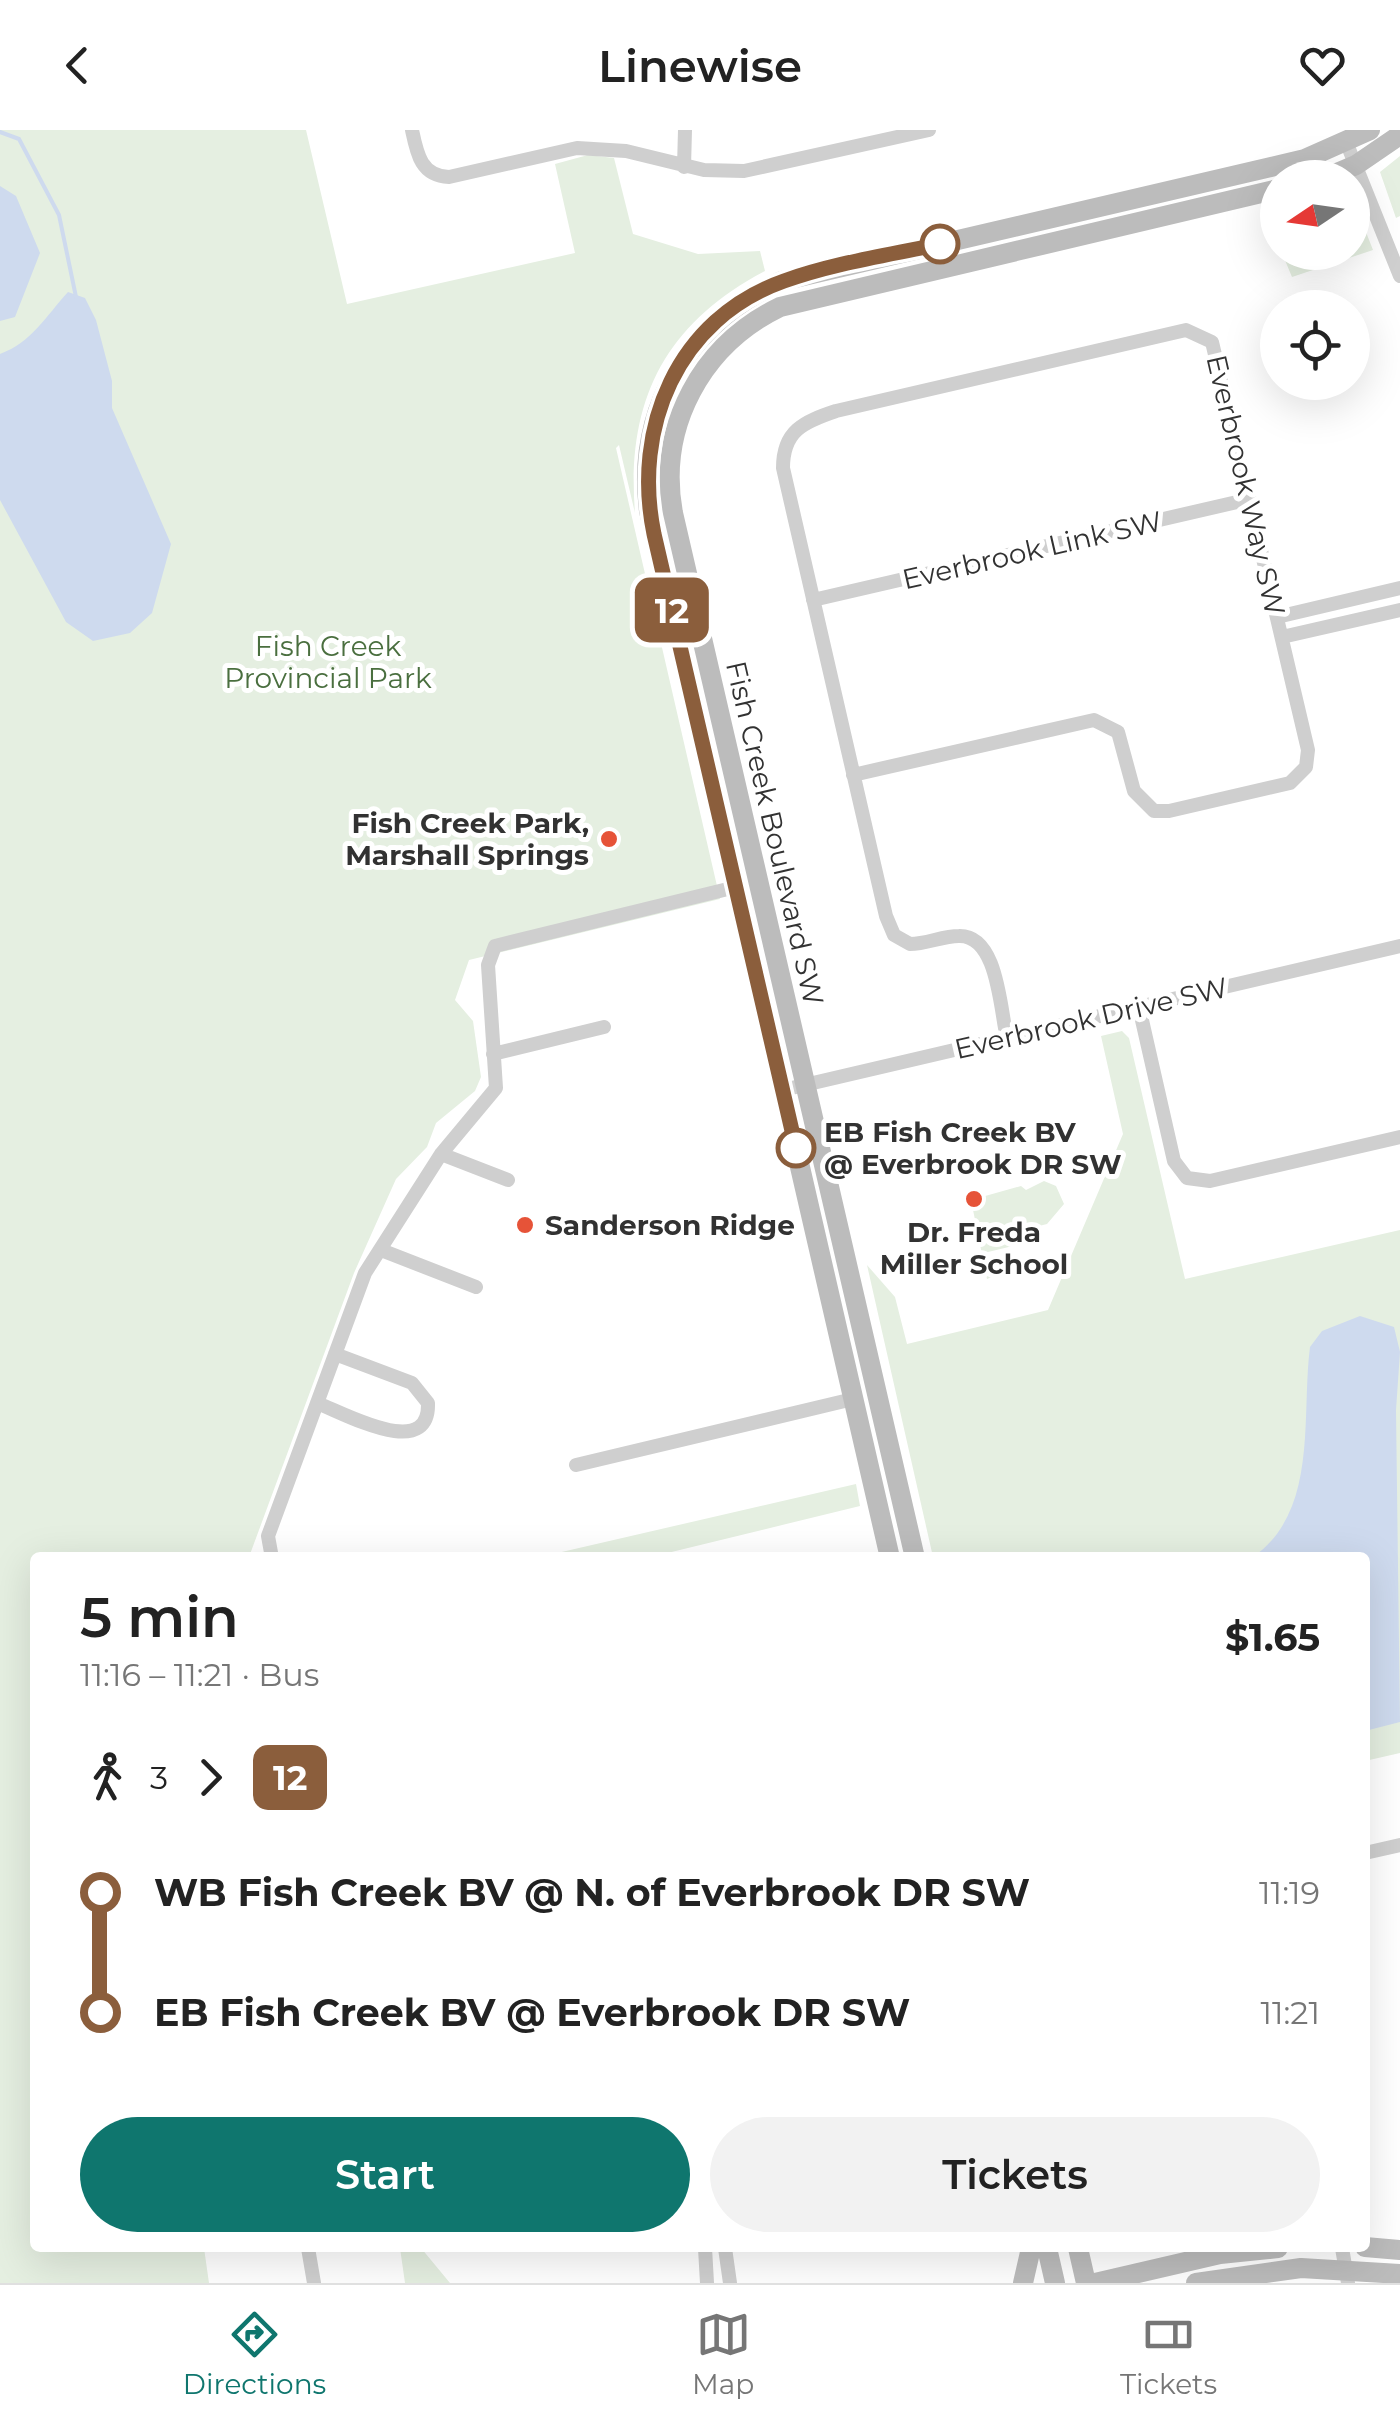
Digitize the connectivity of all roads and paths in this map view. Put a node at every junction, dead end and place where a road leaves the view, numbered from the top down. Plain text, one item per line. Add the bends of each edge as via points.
1 (412, 130) edge
2 (684, 130) edge
3 (929, 130) edge
4 (1370, 130) edge
5 (1400, 135) edge
6 (1347, 144) junction
7 (1354, 160) edge
8 (1363, 160) edge
9 (684, 167) junction
10 (1260, 193) edge
11 (1370, 200) edge
12 (1400, 276) edge
13 (1250, 500) junction
14 (1400, 588) edge
15 (813, 600) junction
16 (1400, 610) edge
17 (1277, 616) junction
18 (1282, 638) junction
19 (852, 775) junction
20 (736, 886) junction
21 (1400, 946) edge
22 (1139, 1007) junction
23 (604, 1027) dead end
24 (1007, 1038) junction
25 (493, 1054) junction
26 (805, 1084) junction
27 (783, 1090) junction
28 (1400, 1137) edge
29 (441, 1154) junction
30 (508, 1180) dead end
31 (381, 1250) junction
32 (476, 1286) dead end
33 (335, 1354) junction
34 (854, 1400) junction
35 (317, 1403) junction
36 (576, 1466) dead end
37 (271, 1552) edge
38 (889, 1552) edge
39 (914, 1552) edge
40 (1400, 1845) edge
41 (1370, 1852) edge
42 (1370, 2247) edge
43 (1400, 2250) edge
44 (309, 2252) edge
45 (704, 2252) edge
46 (726, 2252) edge
47 (1030, 2252) edge
48 (1048, 2252) edge
49 (1079, 2252) edge
50 (1239, 2252) edge
51 (1345, 2266) edge
52 (1400, 2274) edge
53 (314, 2283) edge
54 (707, 2283) edge
55 (730, 2283) edge
56 (1022, 2283) edge
57 (1055, 2283) edge
58 (1086, 2283) edge
59 (1095, 2283) edge
60 (1196, 2283) edge

1 - 9 street via 420,161 439,177 578,148 626,151
2 - 9 street
3 - 9 street via 765,168
4 - 6 main road, Fish Creek Boulevard SW
5 - 8 main road
6 - 7 street
6 - 20 main road, Fish Creek Boulevard SW via 792,278 741,302 693,346 670,379 653,425 648,497
10 - 26 main road, Fish Creek Boulevard SW via 792,302 725,344 687,397 672,445 670,496
11 - 12 street
13 - 15 street, Everbrook Link SW
13 - 15 street, Everbrook Way SW via 1217,353 1206,338 1186,330 836,412 796,428 784,450 784,468
13 - 17 street, Everbrook Way SW
14 - 17 street
15 - 19 street, Everbrook Way SW
16 - 18 street
17 - 18 street, Everbrook Way SW
18 - 19 street, Everbrook Way SW via 1309,758 1290,783 1154,810 1134,791 1118,732 1094,720
19 - 24 street, Everbrook Way SW via 888,926 910,944 956,936 980,943
20 - 25 street via 496,946 488,965
20 - 27 main road, Fish Creek Boulevard SW
21 - 22 street, Everbrook Drive SW
22 - 24 street, Everbrook Drive SW
22 - 28 street via 1174,1161 1188,1178 1210,1181
23 - 25 street
24 - 26 street, Everbrook Drive SW
25 - 29 street via 493,1096
26 - 27 street, Everbrook Drive SW
26 - 39 main road, Fish Creek Boulevard SW
27 - 34 main road, Fish Creek Boulevard SW
29 - 30 street
29 - 31 street
31 - 32 street
31 - 33 street via 365,1273
33 - 35 street
33 - 35 street via 412,1383 428,1403 426,1420 398,1433
34 - 36 street
34 - 38 main road, Fish Creek Boulevard SW
35 - 37 street via 268,1536
40 - 41 street
42 - 43 main road
44 - 53 street
45 - 54 street
46 - 55 street
47 - 56 main road
48 - 57 main road
49 - 58 main road
50 - 59 main road
51 - 52 main road
51 - 60 main road

